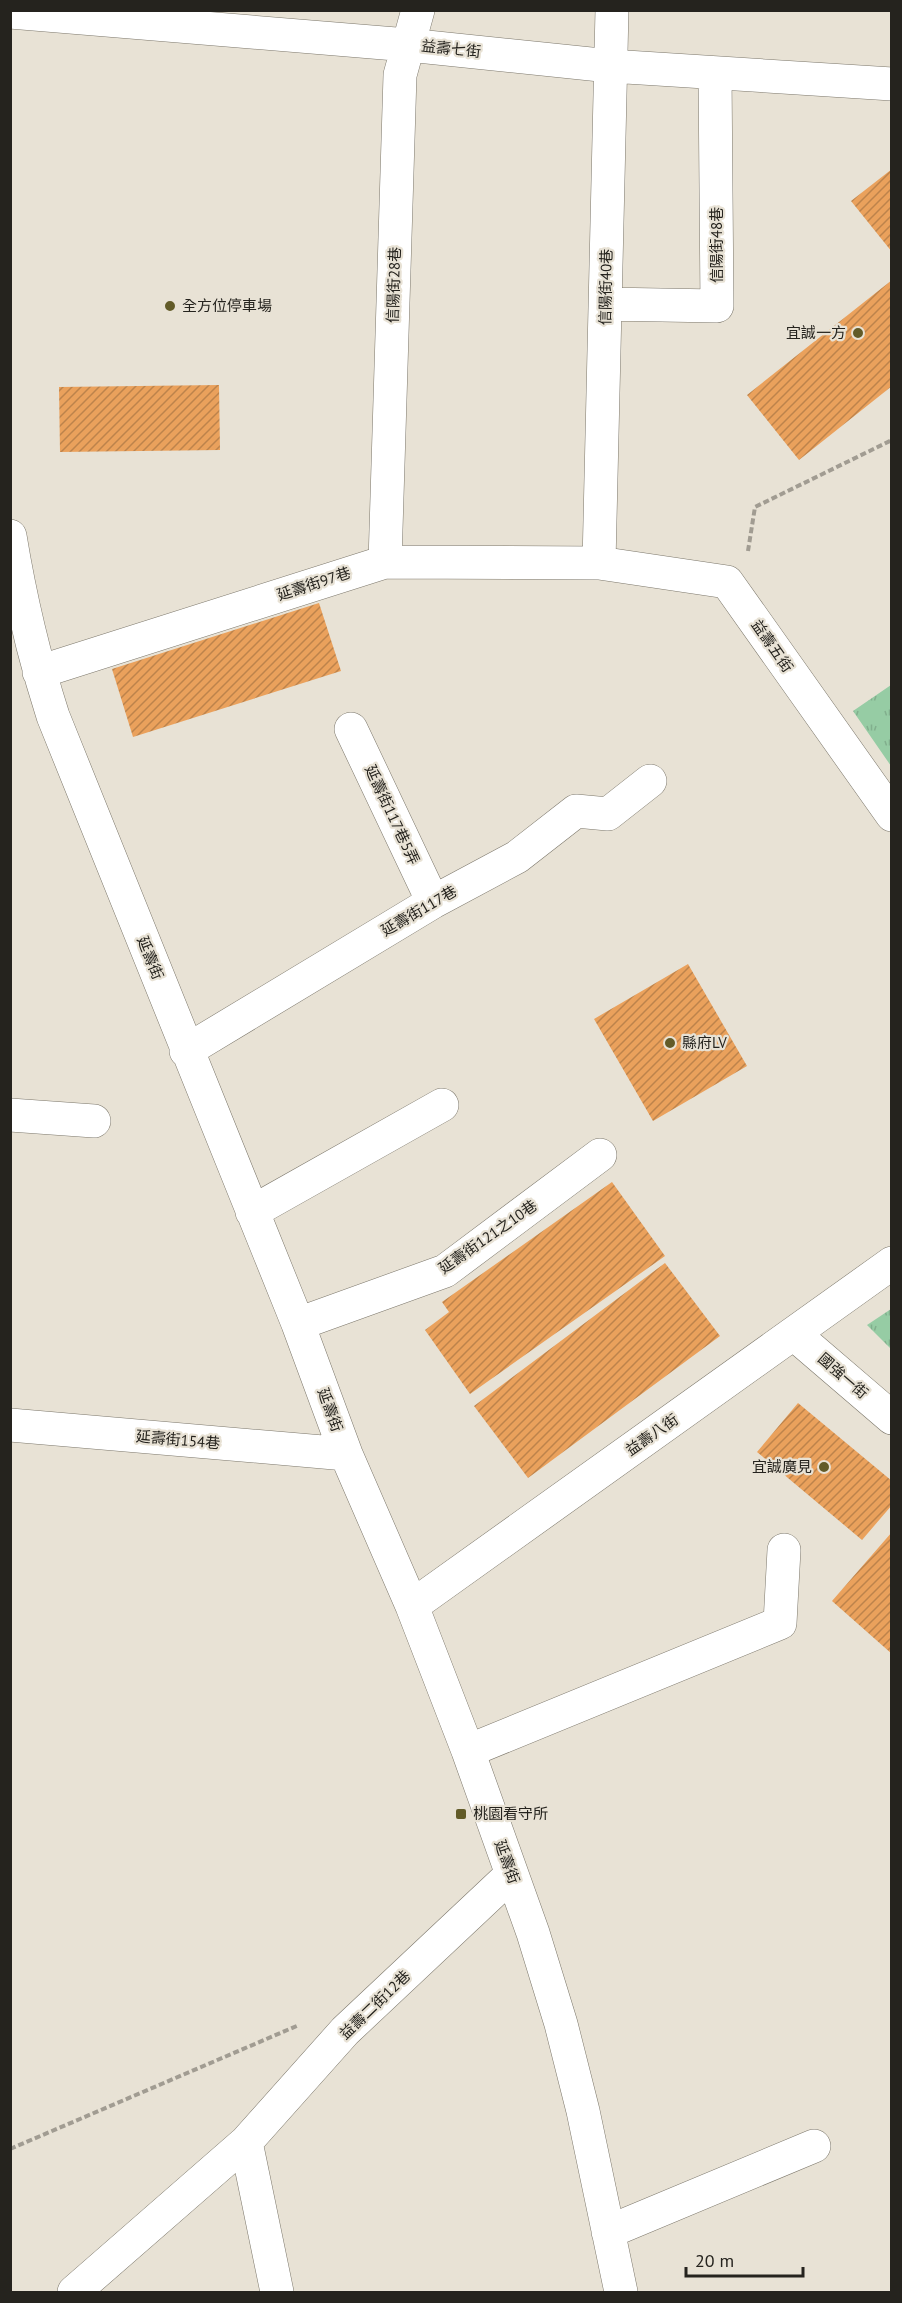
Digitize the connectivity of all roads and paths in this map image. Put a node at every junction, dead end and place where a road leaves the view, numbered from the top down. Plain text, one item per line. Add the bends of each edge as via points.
1 (418, 10) edge
2 (612, 10) edge
3 (10, 12) edge
4 (408, 45) junction
5 (610, 66) junction
6 (715, 73) junction
7 (891, 84) edge
8 (606, 304) junction
9 (891, 440) edge
10 (10, 536) edge
11 (386, 562) junction
12 (599, 563) junction
13 (740, 601) junction
14 (39, 672) junction
15 (351, 729) dead end
16 (650, 781) dead end
17 (891, 815) edge
18 (433, 902) junction
19 (186, 1050) junction
20 (442, 1105) dead end
21 (10, 1115) edge
22 (94, 1121) dead end
23 (600, 1155) dead end
24 (252, 1212) junction
25 (891, 1263) edge
26 (298, 1324) junction
27 (794, 1334) junction
28 (891, 1419) edge
29 (10, 1425) edge
30 (346, 1454) junction
31 (784, 1550) dead end
32 (412, 1606) junction
33 (468, 1751) junction
34 (511, 1875) junction
35 (310, 2021) dead end
36 (246, 2142) junction
37 (814, 2146) dead end
38 (10, 2149) edge
39 (608, 2232) junction
40 (74, 2292) edge
41 (277, 2292) edge
42 (621, 2292) edge

1 - 4 street, 信陽街28巷
2 - 5 street, 信陽街40巷
3 - 4 street, 益壽七街
4 - 5 street, 益壽七街
4 - 11 street, 信陽街28巷 via 400,75
5 - 6 street, 益壽七街
5 - 8 street, 信陽街40巷
6 - 7 street, 益壽七街
6 - 8 street, 信陽街48巷 via 717,306
8 - 12 street, 信陽街40巷
9 - 13 path via 755,507
10 - 14 street, 延壽街
11 - 12 street, 延壽街97巷
11 - 14 street, 延壽街97巷
12 - 13 street, 益壽五街 via 727,582
13 - 17 street, 益壽五街
14 - 19 street, 延壽街 via 52,716
15 - 18 street, 延壽街117巷5弄
16 - 18 street, 延壽街117巷 via 608,814 576,811 517,857
18 - 19 street, 延壽街117巷
19 - 24 street, 延壽街
20 - 24 street
21 - 22 street
23 - 26 street, 延壽街121之10巷 via 445,1271
24 - 26 street, 延壽街
25 - 27 street, 益壽八街
26 - 30 street, 延壽街
27 - 28 street, 國強一街
27 - 32 street, 益壽八街
29 - 30 street, 延壽街154巷
30 - 32 street, 延壽街
31 - 33 street via 780,1623
32 - 33 street, 延壽街
33 - 34 street, 延壽街
34 - 36 street, 益壽二街12巷 via 345,2031
34 - 39 street, 延壽街 via 561,2024
35 - 38 path
36 - 40 street, 益壽二街12巷
36 - 41 street
37 - 39 street
39 - 42 street, 延壽街

